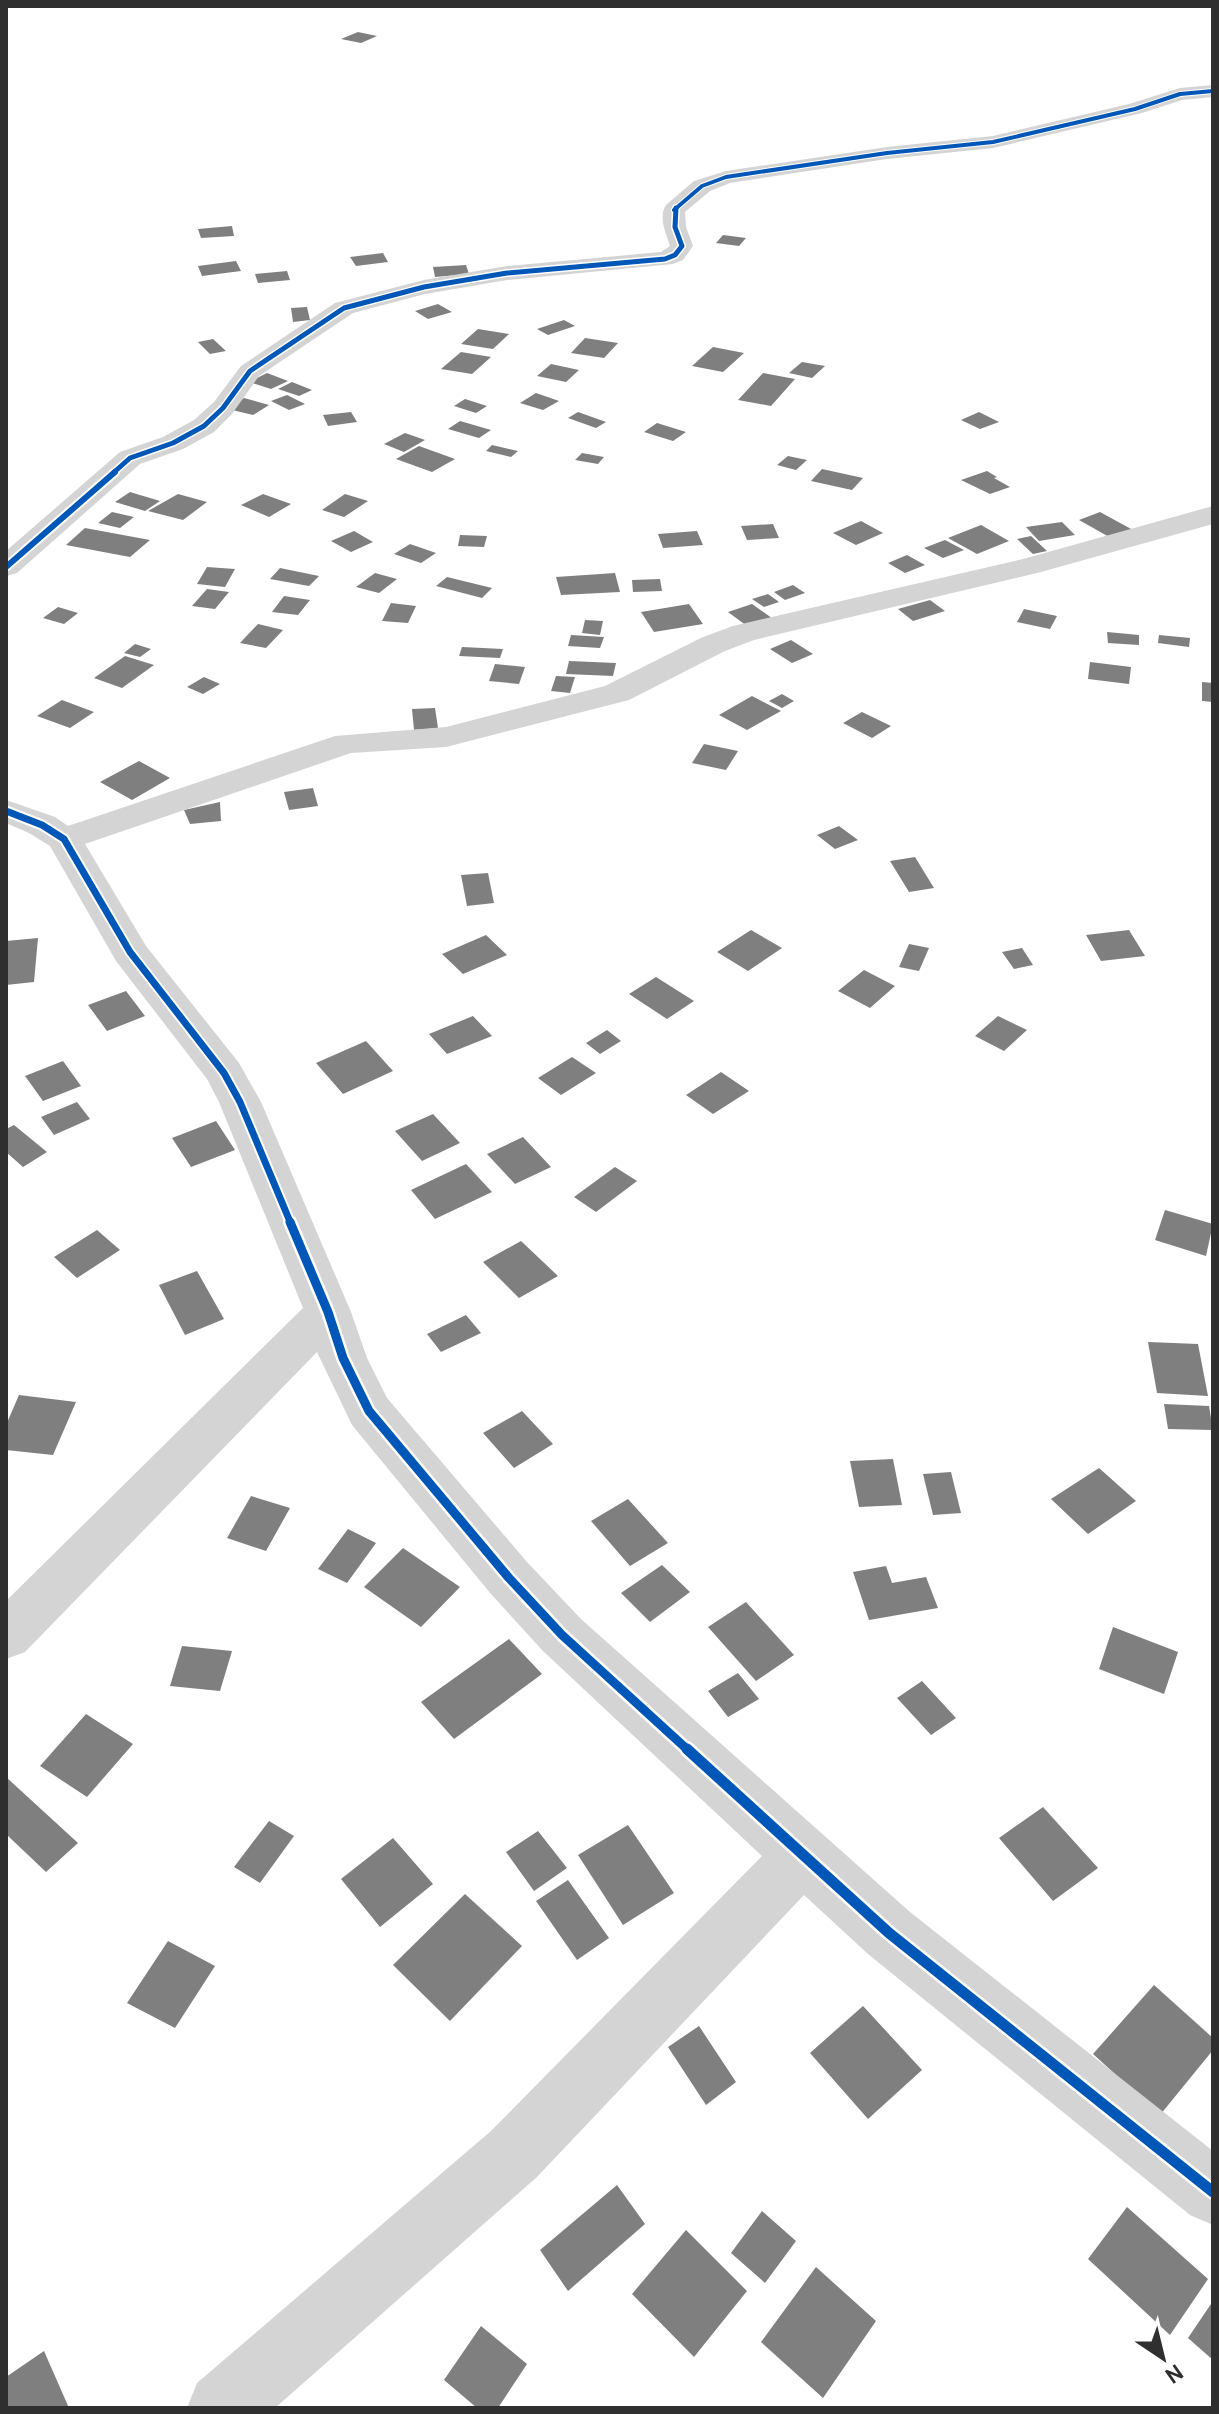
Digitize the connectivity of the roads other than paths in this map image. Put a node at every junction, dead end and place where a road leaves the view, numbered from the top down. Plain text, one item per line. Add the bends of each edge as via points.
1 (1213, 91) edge
2 (1213, 515) edge
3 (6, 567) edge
4 (6, 811) edge
5 (64, 839) junction
6 (328, 1312) junction
7 (6, 1636) edge
8 (803, 1855) junction
9 (1213, 2192) edge
10 (222, 2408) edge

1 - 3 street via 1180,94 993,142 726,177 702,186 674,210 682,246 665,259 523,270 351,305 250,371 204,426 130,458
2 - 5 street via 1030,566 744,633 629,688 530,715 446,737 347,743
4 - 5 street
5 - 6 street via 130,952 229,1082
6 - 7 street
6 - 8 street via 369,1411 509,1578 562,1635
8 - 9 street via 889,1933
8 - 10 street via 514,2154

